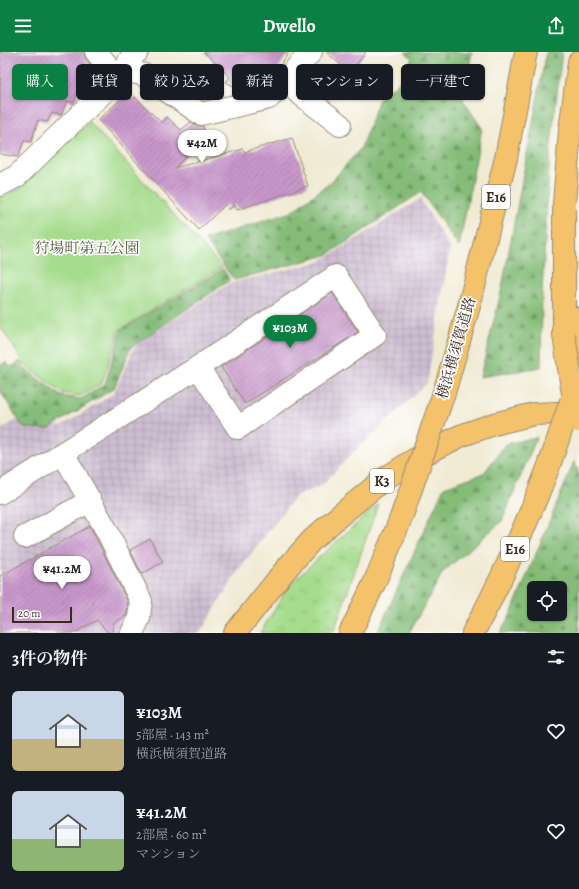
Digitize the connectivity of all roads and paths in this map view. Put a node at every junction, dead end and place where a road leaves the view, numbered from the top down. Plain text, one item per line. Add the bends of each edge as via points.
1 (96, 52) edge
2 (136, 52) edge
3 (311, 52) edge
4 (526, 52) edge
5 (579, 62) edge
6 (110, 64) edge
7 (128, 64) edge
8 (132, 74) edge
9 (288, 77) edge
10 (288, 84) edge
11 (96, 100) edge
12 (261, 100) edge
13 (340, 125) dead end
14 (0, 185) edge
15 (569, 334) junction
16 (579, 354) edge
17 (198, 367) junction
18 (579, 375) edge
19 (579, 403) edge
20 (579, 412) edge
21 (534, 414) junction
22 (579, 421) edge
23 (63, 453) junction
24 (0, 493) edge
25 (90, 501) junction
26 (25, 537) dead end
27 (132, 633) edge
28 (235, 633) edge
29 (350, 633) edge
30 (473, 633) edge

1 - 6 street
2 - 7 street
3 - 9 street
4 - 29 highway, 横浜横須賀道路 / E16, bridge via 506,158 444,393 401,518 374,584
5 - 15 highway via 564,203 564,279
8 - 12 street via 142,74 201,114
10 - 13 street
11 - 14 street via 17,176
15 - 16 highway
15 - 22 highway, bridge via 572,388
17 - 17 street via 336,276 375,335 238,428
17 - 23 street
18 - 30 highway, E16, bridge via 538,495 513,554
19 - 21 highway
20 - 21 highway, K3
21 - 28 highway, K3 via 460,436 417,458 384,479 312,540
23 - 24 street
23 - 25 street
25 - 26 street
25 - 27 street via 141,601 140,618

